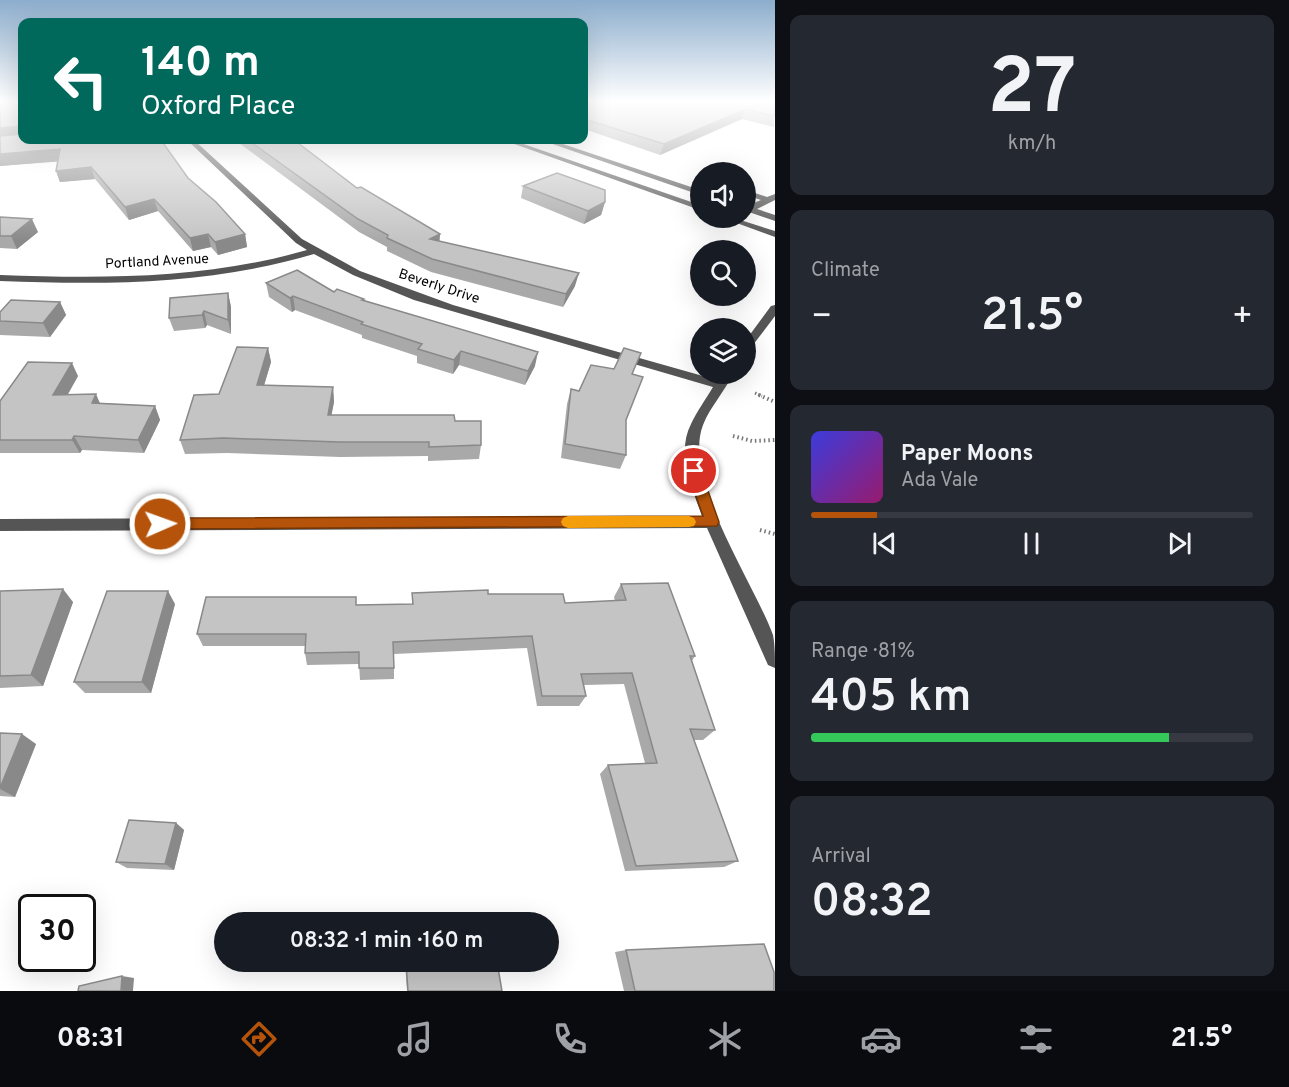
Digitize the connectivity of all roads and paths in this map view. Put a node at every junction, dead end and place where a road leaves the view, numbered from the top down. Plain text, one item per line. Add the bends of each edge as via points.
1 (199, 148) edge
2 (569, 148) edge
3 (533, 149) edge
4 (690, 190) edge
5 (756, 194) edge
6 (771, 198) edge
7 (690, 204) edge
8 (756, 205) edge
9 (756, 212) edge
10 (774, 218) edge
11 (756, 228) edge
12 (774, 234) edge
13 (313, 251) junction
14 (0, 278) edge
15 (774, 308) edge
16 (756, 333) edge
17 (690, 370) edge
18 (720, 384) edge
19 (755, 393) dead end
20 (774, 400) edge
21 (734, 436) dead end
22 (774, 440) edge
23 (712, 522) junction
24 (0, 525) edge
25 (760, 530) dead end
26 (774, 534) edge
27 (774, 659) edge

1 - 13 street, Beverly Drive
2 - 4 street
3 - 7 street
5 - 6 street
6 - 8 street
9 - 10 street
11 - 12 street
13 - 14 street, Portland Avenue via 221,273
13 - 17 street, Beverly Drive via 398,291
15 - 16 street
18 - 23 street via 696,426 692,449 695,476
19 - 20 path
21 - 22 path via 752,441
23 - 24 street
23 - 27 street
25 - 26 path

